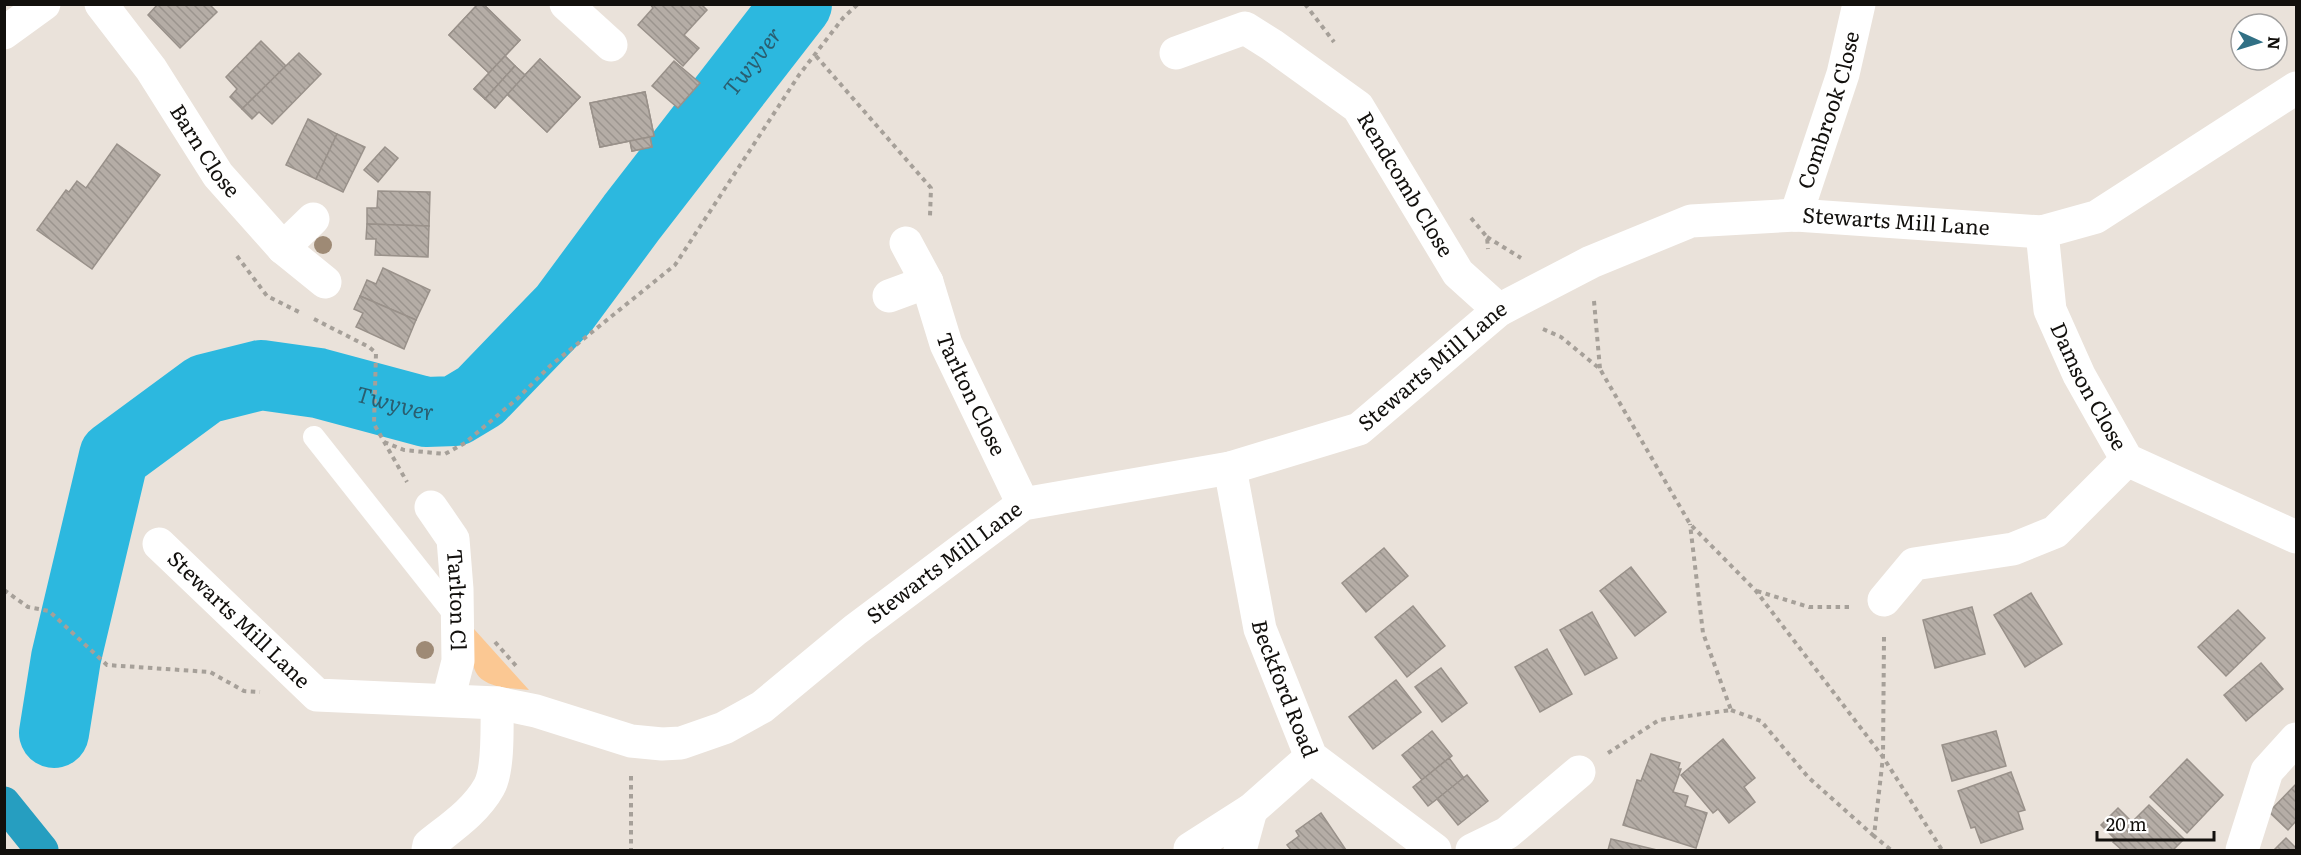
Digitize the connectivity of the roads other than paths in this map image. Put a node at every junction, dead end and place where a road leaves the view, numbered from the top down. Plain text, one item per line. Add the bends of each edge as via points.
1 (44, 4) edge
2 (101, 4) edge
3 (1860, 4) edge
4 (567, 5) edge
5 (4, 33) edge
6 (612, 45) dead end
7 (1176, 53) dead end
8 (2296, 88) edge
9 (1796, 215) junction
10 (313, 219) dead end
11 (2042, 232) junction
12 (918, 233) road end
13 (283, 248) junction
14 (325, 282) dead end
15 (927, 282) junction
16 (889, 296) dead end
17 (1499, 310) junction
18 (314, 437) dead end
19 (2127, 460) junction
20 (1230, 468) junction
21 (1023, 504) junction
22 (431, 507) dead end
23 (2296, 537) edge
24 (159, 544) dead end
25 (1884, 600) road end
26 (458, 619) junction
27 (448, 700) junction
28 (498, 703) junction
29 (2296, 739) edge
30 (1311, 757) junction
31 (1579, 772) road end
32 (4, 802) edge
33 (1251, 810) junction
34 (42, 850) edge
35 (428, 850) edge
36 (1203, 850) edge
37 (1240, 850) edge
38 (1435, 850) edge
39 (1472, 850) edge
40 (2242, 850) edge

1 - 5 street
2 - 13 street, Barn Close via 151,69 218,175
3 - 9 street, Combrook Close via 1843,74
4 - 6 street
7 - 17 street, Rendcomb Close via 1245,28 1358,107 1458,273
8 - 11 street, Stewarts Mill Lane via 2096,217
9 - 11 street, Stewarts Mill Lane
9 - 17 street, Stewarts Mill Lane via 1691,220 1591,262
10 - 13 street
11 - 19 street, Damson Close via 2050,310 2079,375
12 - 15 street, Tarlton Close
13 - 14 street, Barn Close
15 - 16 street
15 - 21 street, Tarlton Close via 946,344
17 - 20 street, Stewarts Mill Lane via 1359,429
18 - 26 lane
19 - 23 street, Damson Close
19 - 25 street via 2055,532 2013,549 1914,564
20 - 21 street, Stewarts Mill Lane
20 - 30 street, Beckford Road via 1260,629
21 - 28 street, Stewarts Mill Lane via 855,630 762,708 724,728 681,743 631,741
22 - 26 street, Tarlton Cl via 453,539
24 - 27 street, Stewarts Mill Lane via 317,695
26 - 27 street, Tarlton Cl via 458,662
27 - 28 street, Stewarts Mill Lane
28 - 35 street via 490,785 472,811 429,845
29 - 40 street via 2268,771
30 - 33 street
30 - 38 street, Beckford Road
31 - 39 street via 1507,832
32 - 34 highway
33 - 36 street via 1190,849
33 - 37 street

